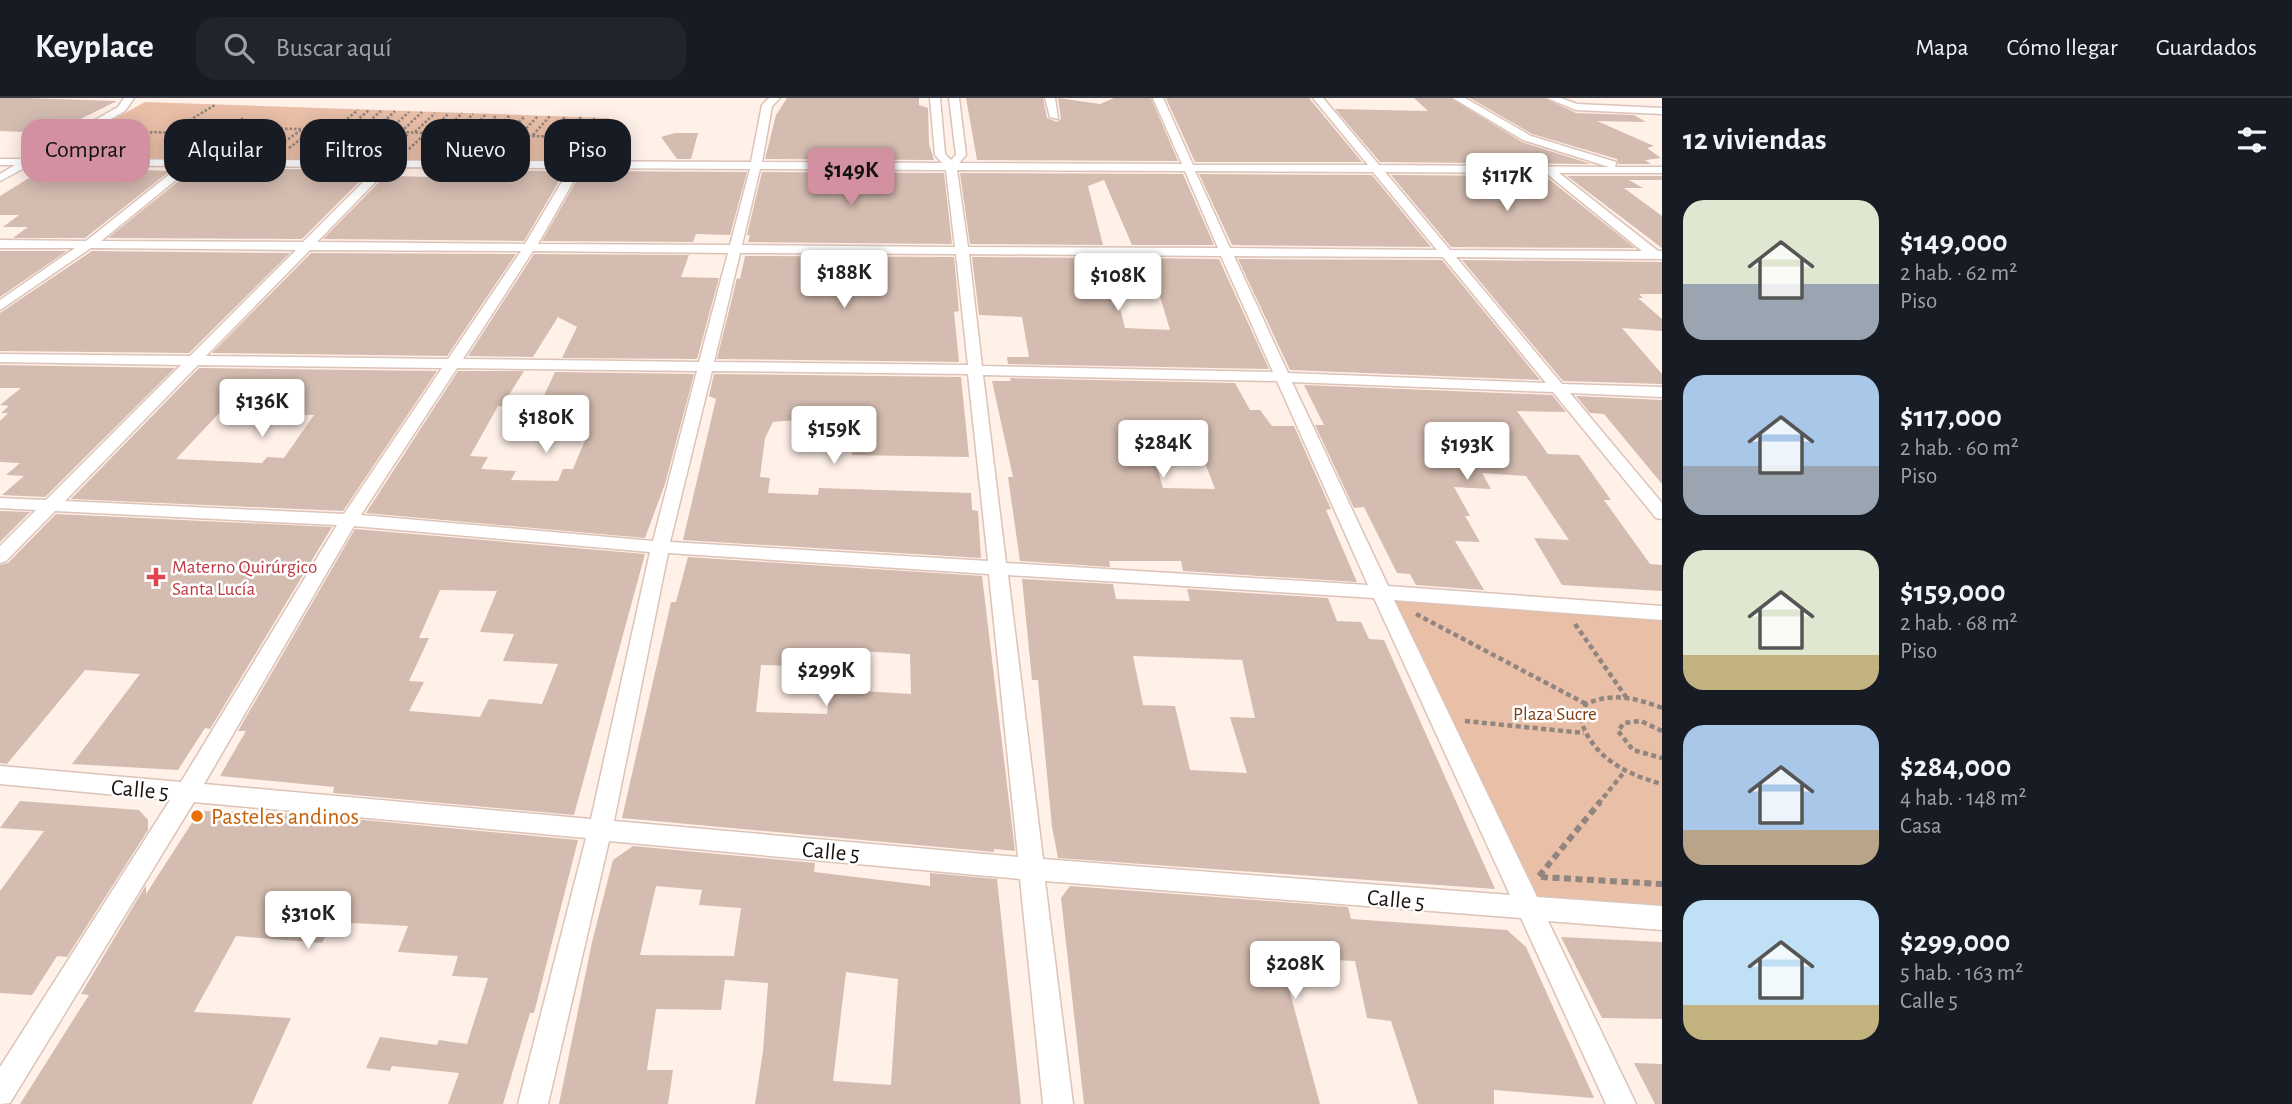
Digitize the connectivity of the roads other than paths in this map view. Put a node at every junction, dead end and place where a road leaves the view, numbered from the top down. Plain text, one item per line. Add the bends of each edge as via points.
1 (129, 98) edge
2 (775, 98) edge
3 (935, 98) edge
4 (954, 98) edge
5 (1050, 98) edge
6 (1158, 98) edge
7 (1318, 98) edge
8 (1458, 98) edge
9 (1552, 98) edge
10 (1662, 111) edge
11 (1055, 117) dead end
12 (104, 119) edge
13 (407, 157) edge
14 (0, 162) edge
15 (21, 163) edge
16 (544, 163) edge
17 (631, 164) edge
18 (756, 165) junction
19 (21, 166) edge
20 (951, 166) junction
21 (1188, 169) junction
22 (1378, 169) junction
23 (1549, 170) junction
24 (1626, 170) junction
25 (1662, 170) edge
26 (0, 178) edge
27 (167, 182) edge
28 (366, 182) edge
29 (568, 182) edge
30 (0, 244) edge
31 (88, 244) junction
32 (307, 246) junction
33 (529, 248) junction
34 (733, 250) junction
35 (962, 251) junction
36 (1446, 253) junction
37 (1224, 254) junction
38 (1659, 257) edge
39 (0, 306) edge
40 (0, 358) edge
41 (195, 361) junction
42 (451, 363) junction
43 (704, 369) junction
44 (975, 370) junction
45 (1283, 377) junction
46 (1559, 388) junction
47 (1662, 392) edge
48 (0, 503) edge
49 (50, 507) junction
50 (1662, 514) edge
51 (349, 520) junction
52 (660, 547) junction
53 (0, 558) edge
54 (996, 569) junction
55 (1379, 592) junction
56 (1662, 614) edge
57 (0, 775) edge
58 (187, 793) junction
59 (600, 830) junction
60 (1030, 869) junction
61 (1530, 909) junction
62 (1662, 918) edge
63 (0, 1093) edge
64 (533, 1104) edge
65 (1058, 1104) edge
66 (1621, 1104) edge

1 - 12 street via 122,109
2 - 18 street via 767,105
3 - 20 street via 940,155
4 - 20 street via 961,155
5 - 11 street
6 - 21 street
7 - 22 street
8 - 24 street via 1527,138
9 - 10 street via 1576,107
13 - 16 street
14 - 15 street
17 - 18 street
18 - 20 street
18 - 34 street
19 - 26 street
20 - 21 street
20 - 35 street
21 - 22 street
21 - 37 street
22 - 23 street
22 - 36 street
23 - 24 street
23 - 38 street
24 - 25 street
27 - 31 street
28 - 32 street
29 - 33 street
30 - 31 street
31 - 32 street
31 - 39 street
32 - 33 street
32 - 41 street
33 - 34 street
33 - 42 street
34 - 35 street
34 - 43 street
35 - 37 street
35 - 44 street
36 - 37 street
36 - 38 street
36 - 46 street
37 - 45 street
40 - 41 street
41 - 42 street
41 - 49 street
42 - 43 street
42 - 51 street
43 - 44 street
43 - 52 street
44 - 45 street
44 - 54 street
45 - 46 street
45 - 55 street
46 - 47 street
46 - 50 street
48 - 49 street
49 - 51 street
49 - 53 street
51 - 52 street
51 - 58 street
52 - 54 street
52 - 59 street
54 - 55 street
54 - 60 street
55 - 56 street
55 - 61 street
57 - 58 street, Calle 5
58 - 59 street, Calle 5
58 - 63 street
59 - 60 street, Calle 5
59 - 64 street
60 - 61 street, Calle 5
60 - 65 street
61 - 62 street, Calle 5
61 - 66 street

